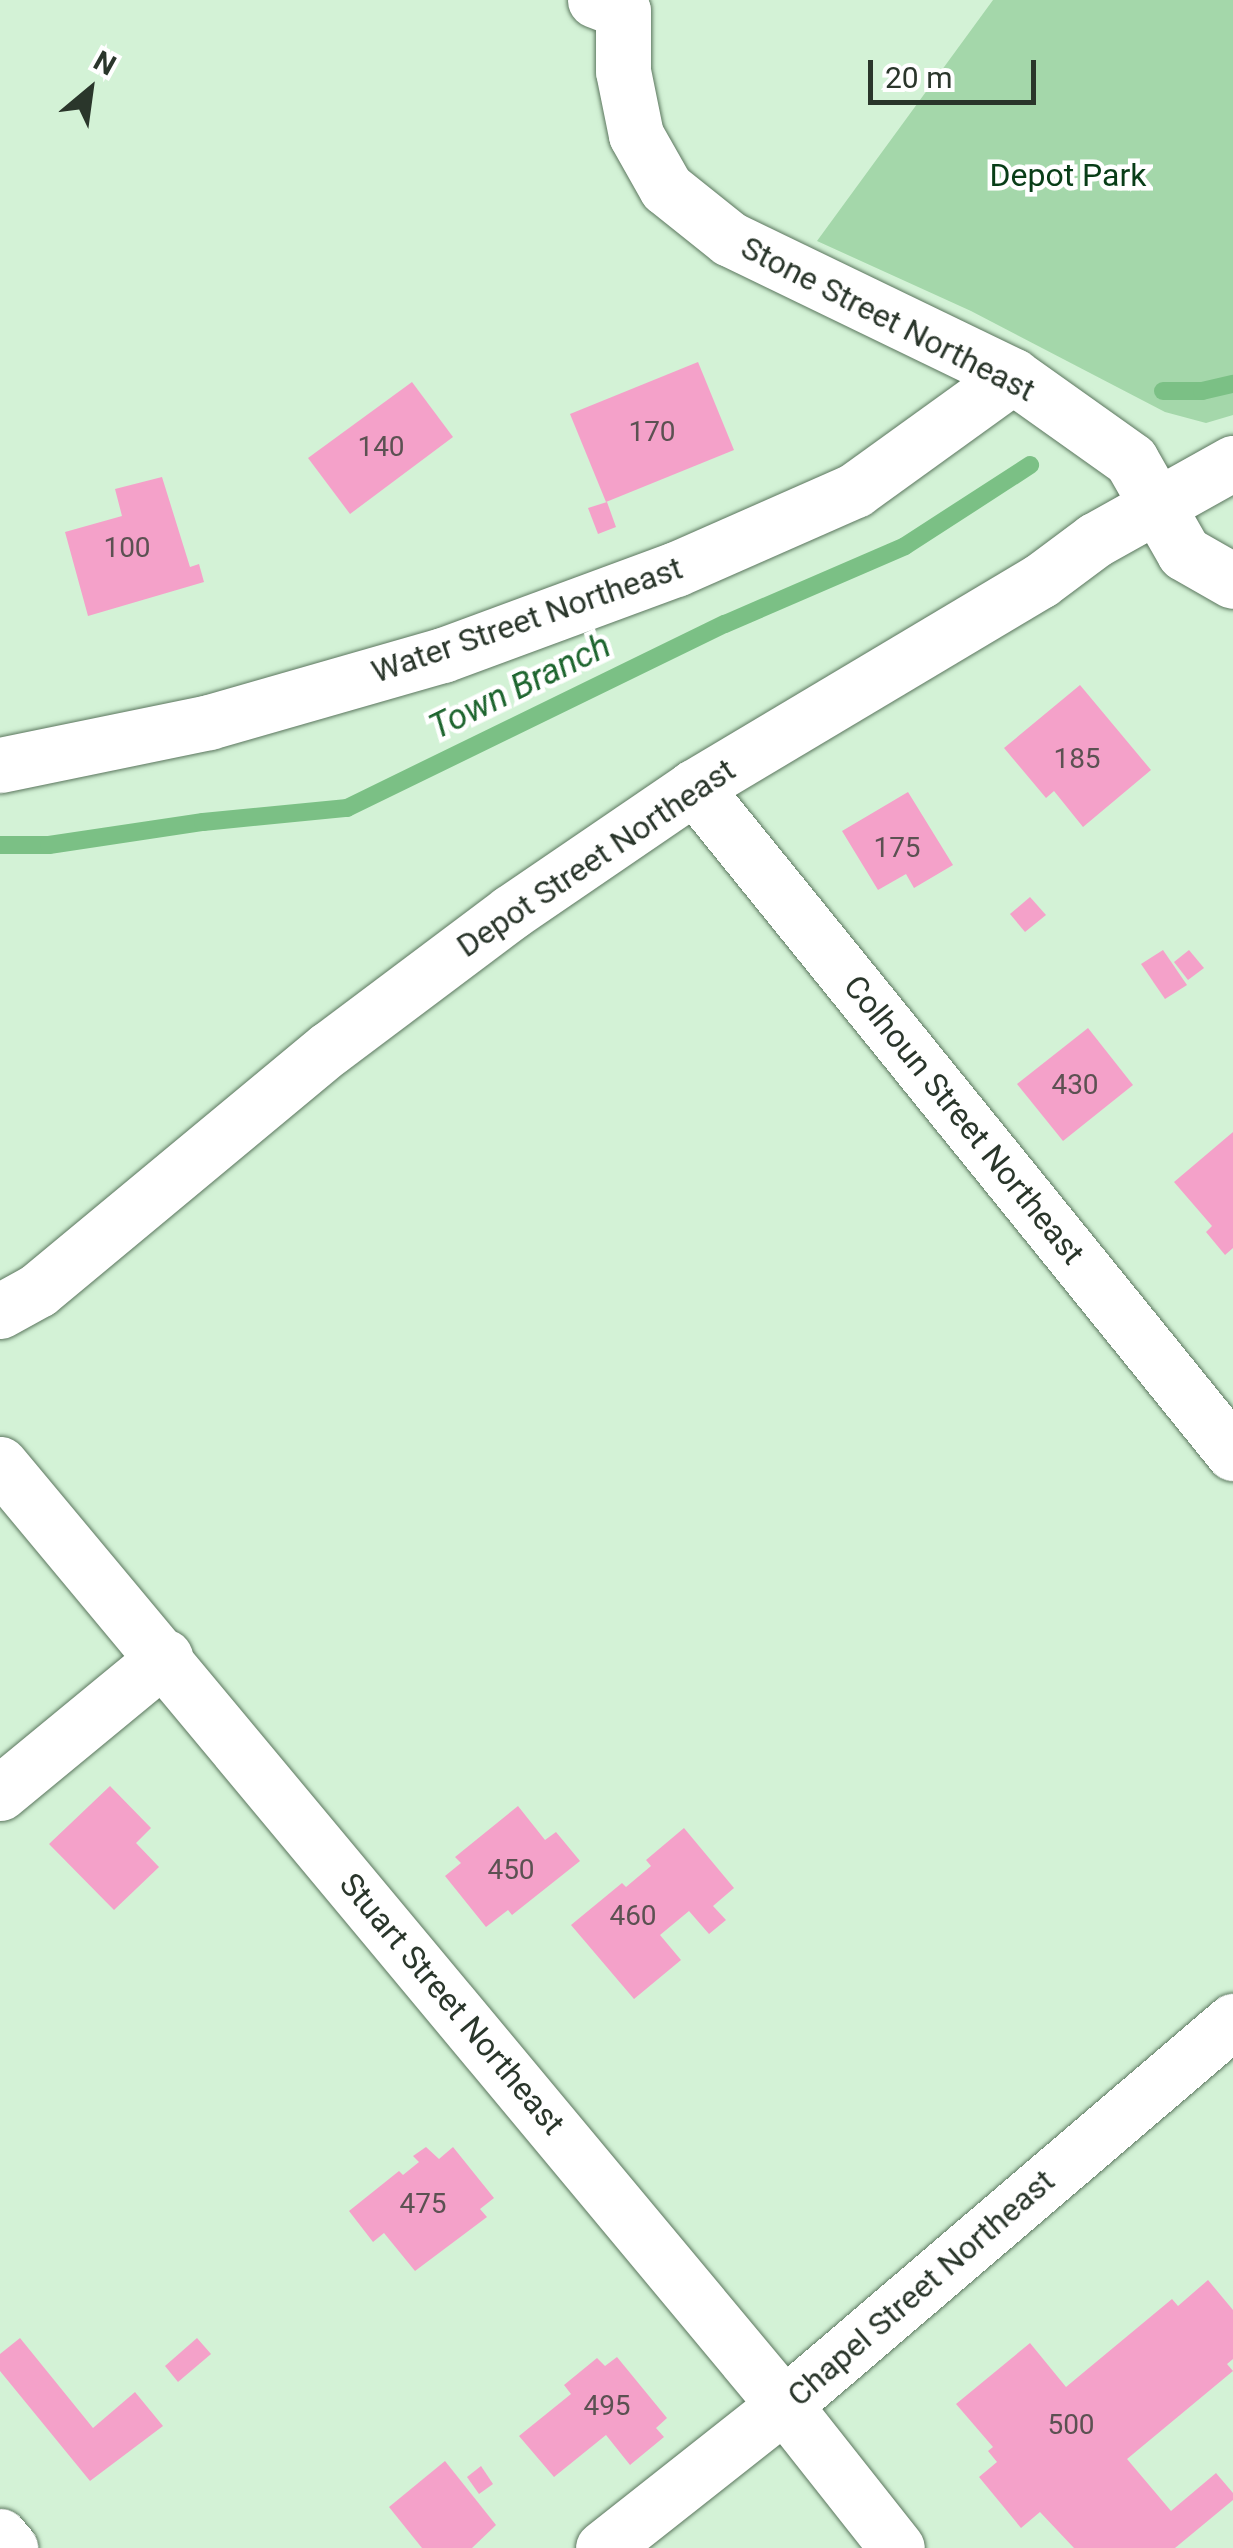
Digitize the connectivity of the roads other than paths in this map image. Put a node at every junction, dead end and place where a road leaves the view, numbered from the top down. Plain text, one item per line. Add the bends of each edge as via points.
1 (609, 6) edge
2 (1013, 376) junction
3 (1233, 463) edge
4 (1156, 504) junction
5 (1233, 582) edge
6 (0, 765) edge
7 (694, 787) junction
8 (0, 1311) edge
9 (1233, 1453) edge
10 (0, 1464) edge
11 (165, 1657) junction
12 (0, 1793) edge
13 (1233, 2022) edge
14 (784, 2404) junction
15 (0, 2536) edge
16 (10, 2548) edge
17 (603, 2548) edge
18 (898, 2548) edge

1 - 2 street, Stone Street Northeast via 636,135 666,188 730,238
2 - 4 street, Stone Street Northeast via 1131,460
2 - 6 street, Water Street Northeast via 856,490 676,569 407,665 209,722
3 - 4 street, Depot Street Northeast
4 - 5 street, Stone Street Northeast via 1184,553
4 - 7 street, Depot Street Northeast via 1040,581
7 - 8 street, Depot Street Northeast via 330,1048 38,1290
7 - 9 street, Colhoun Street Northeast
10 - 11 street, Stuart Street Northeast
11 - 12 street
11 - 14 street, Stuart Street Northeast
13 - 14 street, Chapel Street Northeast
14 - 17 street, Chapel Street Northeast
14 - 18 street, Stuart Street Northeast
15 - 16 street

